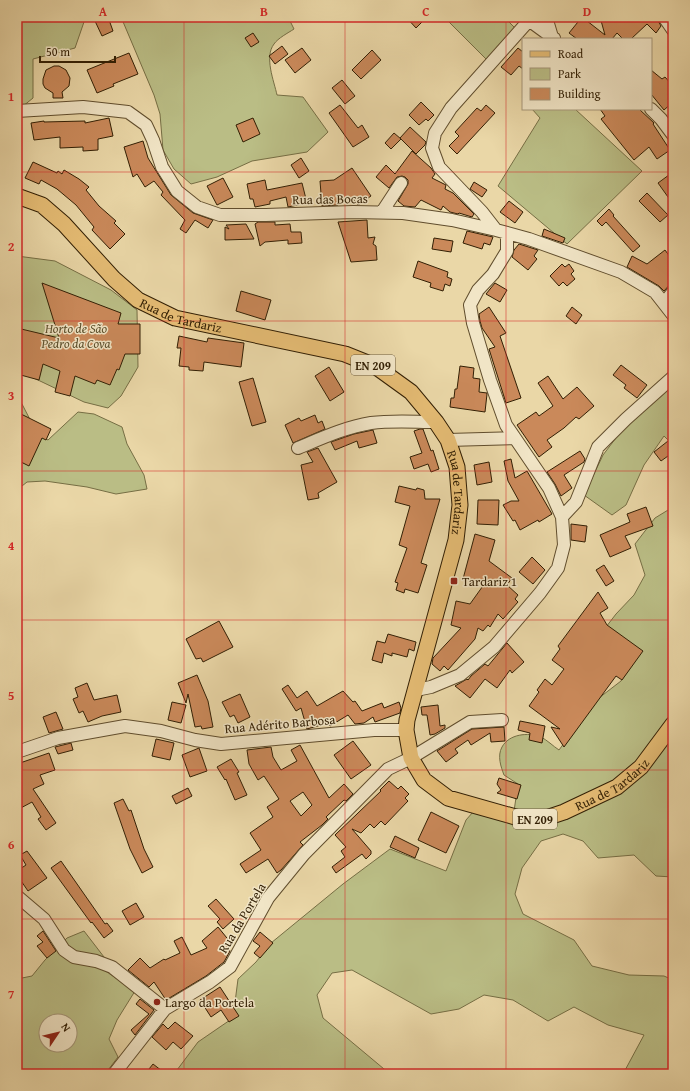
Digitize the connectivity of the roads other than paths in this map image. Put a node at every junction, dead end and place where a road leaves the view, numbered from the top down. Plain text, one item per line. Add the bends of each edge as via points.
1 (546, 17) edge
2 (664, 17) edge
3 (531, 19) edge
4 (673, 30) edge
5 (553, 38) edge
6 (652, 110) edge
7 (17, 111) edge
8 (673, 134) edge
9 (401, 183) dead end
10 (17, 196) edge
11 (382, 212) junction
12 (502, 231) junction
13 (673, 292) edge
14 (664, 303) junction
15 (673, 315) edge
16 (673, 377) edge
17 (436, 422) junction
18 (515, 438) junction
19 (448, 440) junction
20 (298, 448) dead end
21 (562, 517) junction
22 (416, 690) junction
23 (502, 720) dead end
24 (673, 724) edge
25 (406, 730) junction
26 (17, 752) edge
27 (411, 758) junction
28 (17, 896) edge
29 (165, 1009) junction
30 (114, 1074) edge

1 - 5 street
2 - 4 street
3 - 5 street
3 - 12 street via 451,108 435,133 432,148 439,167
6 - 8 street
7 - 11 street, Rua das Bocas via 83,107 128,112 146,125 162,167 177,191 196,207 220,215
9 - 11 street
10 - 17 main road, Rua de Tardariz / EN 209 via 42,205 138,300 175,318 345,354 375,366 411,392
11 - 12 street, Rua das Bocas via 452,220
12 - 14 street, Rua das Bocas via 621,272 655,292
12 - 18 street via 507,251 470,305 490,380 506,425
13 - 14 street
14 - 15 street, Rua das Bocas
16 - 21 street via 626,418 598,447 576,502
17 - 19 main road, Rua de Tardariz / EN 209
17 - 20 street via 371,423 344,430
18 - 19 street
18 - 21 street via 549,488
19 - 22 main road, Rua de Tardariz / EN 209 via 457,467 460,505 456,540
21 - 22 street via 564,545 558,568 540,593 494,647 460,676
22 - 25 main road, Rua de Tardariz / EN 209
23 - 27 street, Rua da Portela via 470,722
24 - 27 main road, Rua de Tardariz / EN 209 via 641,767 617,787 543,819 519,818 448,798 424,780
25 - 26 street, Rua Adérito Barbosa via 374,730 221,744 125,726 58,738
25 - 27 main road, Rua de Tardariz / EN 209
27 - 29 street, Rua da Portela via 388,769 304,854 268,898 230,967
28 - 29 street via 44,919 64,950 74,957 112,967
29 - 30 street, Rua da Portela

